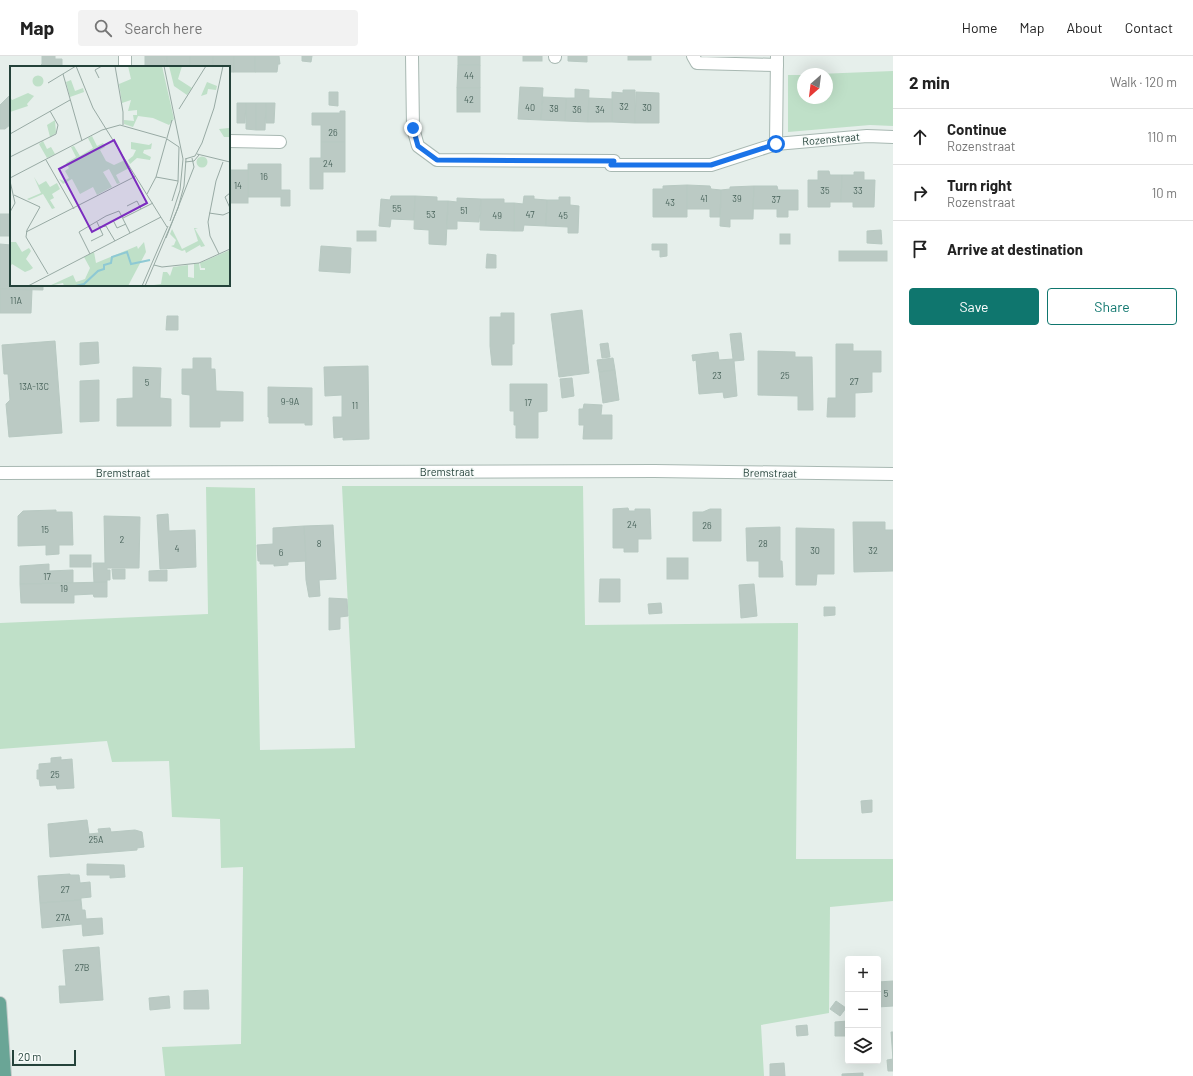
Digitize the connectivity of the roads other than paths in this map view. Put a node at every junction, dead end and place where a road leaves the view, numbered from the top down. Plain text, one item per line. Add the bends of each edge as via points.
1 (125, 56) edge
2 (412, 56) edge
3 (693, 56) edge
4 (777, 60) edge
5 (124, 66) edge
6 (893, 137) edge
7 (230, 141) edge
8 (280, 142) dead end
9 (776, 144) junction
10 (0, 474) edge
11 (893, 474) edge
12 (0, 1004) edge
13 (5, 1076) edge

1 - 5 street
2 - 9 street, Rozenstraat via 413,128 418,146 437,160 614,161 611,165 711,165
3 - 4 street via 697,63
4 - 9 street
6 - 9 street, Rozenstraat via 867,136
7 - 8 street
10 - 11 street, Bremstraat via 654,471
12 - 13 main road

